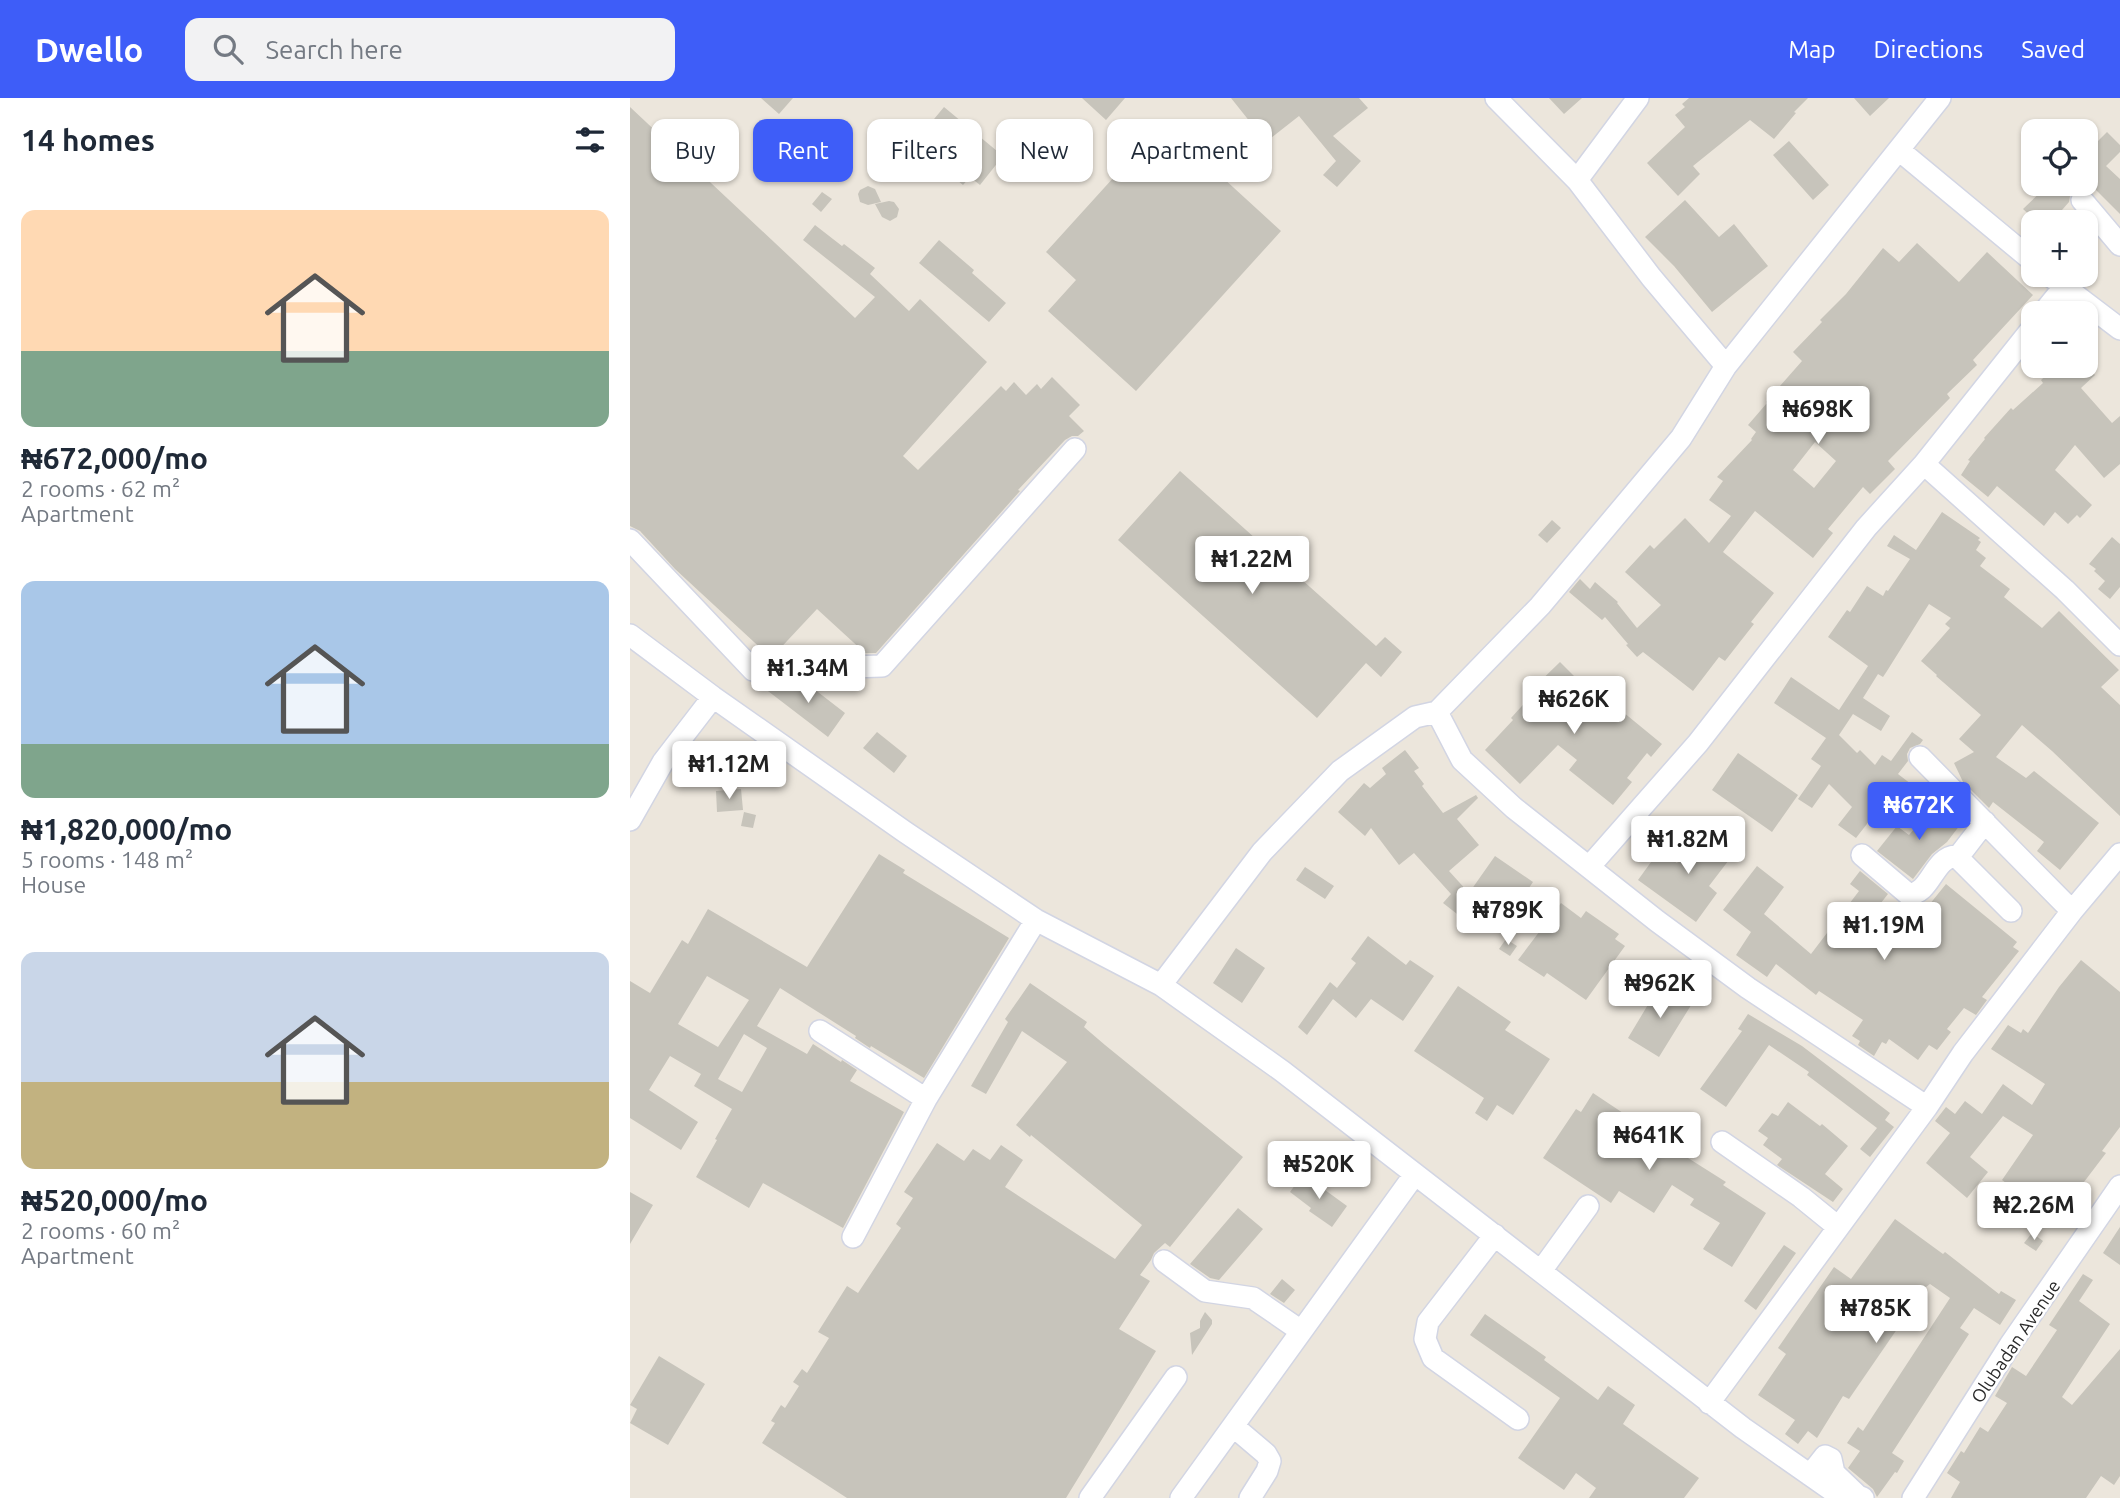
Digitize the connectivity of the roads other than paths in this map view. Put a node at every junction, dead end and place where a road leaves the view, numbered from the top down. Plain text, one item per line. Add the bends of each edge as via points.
1 (1496, 98) edge
2 (1638, 98) edge
3 (1940, 98) edge
4 (1899, 150) junction
5 (1577, 180) junction
6 (2082, 200) dead end
7 (2120, 245) edge
8 (2021, 251) edge
9 (2065, 287) edge
10 (2120, 330) edge
11 (2021, 342) edge
12 (1727, 366) junction
13 (1075, 449) dead end
14 (1924, 464) junction
15 (630, 540) edge
16 (630, 635) edge
17 (2120, 645) edge
18 (713, 697) junction
19 (1437, 712) junction
20 (1920, 757) dead end
21 (630, 820) edge
22 (1985, 822) junction
23 (2120, 854) edge
24 (1862, 855) dead end
25 (1958, 857) junction
26 (1589, 867) junction
27 (2011, 911) dead end
28 (2072, 911) junction
29 (1035, 920) junction
30 (1161, 985) junction
31 (820, 1031) dead end
32 (926, 1100) junction
33 (1927, 1107) junction
34 (1722, 1142) dead end
35 (1415, 1174) junction
36 (2120, 1186) edge
37 (1588, 1206) dead end
38 (1838, 1227) junction
39 (1495, 1235) junction
40 (853, 1237) dead end
41 (1164, 1261) dead end
42 (1541, 1271) junction
43 (1301, 1331) junction
44 (1176, 1377) dead end
45 (1709, 1403) junction
46 (1518, 1419) dead end
47 (1233, 1426) junction
48 (1854, 1497) edge
49 (1090, 1498) edge
50 (1181, 1498) edge
51 (1250, 1498) edge
52 (1913, 1498) edge

1 - 5 street
2 - 5 street
3 - 4 street
4 - 8 street
4 - 12 street
5 - 12 street
6 - 7 street
9 - 10 street
11 - 14 street
12 - 19 street via 1681,438 1540,606
13 - 15 street via 882,666 753,670
14 - 17 street
14 - 26 street via 1866,528 1698,743
16 - 18 street
18 - 21 street via 663,762
18 - 29 street
19 - 26 street via 1462,760
19 - 30 street via 1415,717 1339,771 1262,852
20 - 22 street
22 - 25 street
22 - 28 street
23 - 28 street
24 - 25 street via 1912,895 1919,893 1942,862
25 - 27 street
26 - 33 street via 1748,988
28 - 33 street
29 - 30 street
29 - 32 street
30 - 35 street
31 - 32 street
32 - 40 street
33 - 38 street
34 - 38 street
35 - 39 street
35 - 43 street
36 - 52 street, Olubadan Avenue via 2010,1345
37 - 42 street
38 - 45 street
39 - 42 street
39 - 46 street via 1428,1322 1425,1339 1433,1358
41 - 43 street via 1205,1291 1253,1298
42 - 45 street
43 - 47 street
44 - 49 street
45 - 48 street via 1810,1475
47 - 50 street
47 - 51 street via 1270,1461

